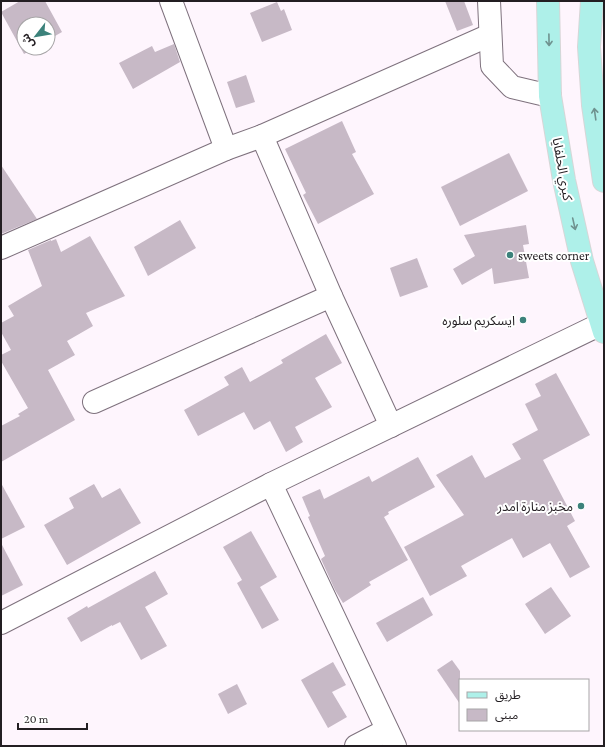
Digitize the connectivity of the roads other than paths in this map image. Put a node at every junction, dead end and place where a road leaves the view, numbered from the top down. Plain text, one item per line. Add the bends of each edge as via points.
1 (171, 1) edge
2 (489, 1) edge
3 (548, 1) edge
4 (592, 1) edge
5 (490, 35) junction
6 (550, 96) junction
7 (262, 136) junction
8 (226, 150) junction
9 (604, 181) edge
10 (1, 248) edge
11 (331, 296) junction
12 (603, 328) edge
13 (94, 402) dead end
14 (391, 426) junction
15 (271, 484) junction
16 (1, 623) edge
17 (391, 738) edge
18 (356, 746) edge

1 - 8 street
2 - 5 street
3 -> 6 main road, كبري الحلفايا
9 -> 4 main road via 593,105 589,47
5 - 6 street via 492,66 512,87
5 - 7 street
6 -> 12 main road, كبري الحلفايا via 567,195 582,261
7 - 8 street
7 - 11 street
8 - 10 street
11 - 13 street
11 - 14 street
12 - 14 street
14 - 15 street
15 - 16 street
15 - 17 street
17 - 18 street

